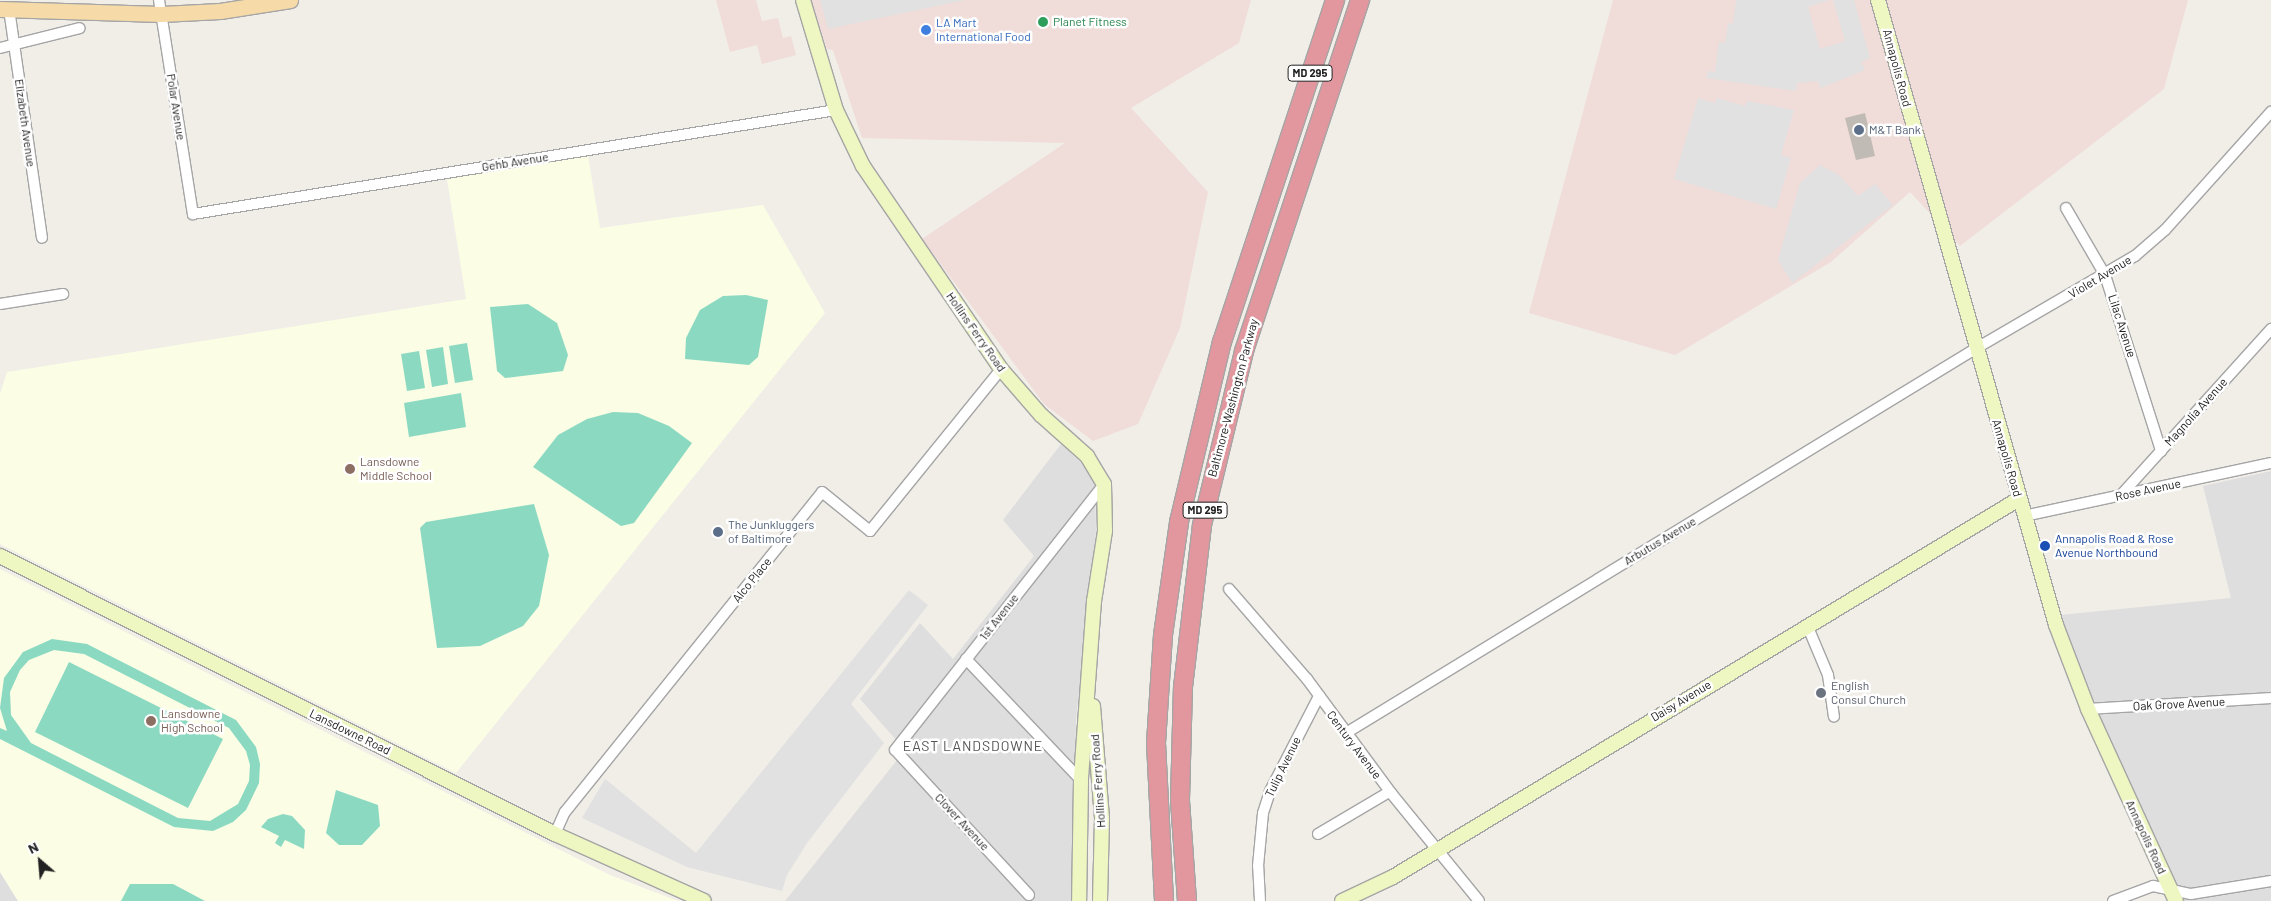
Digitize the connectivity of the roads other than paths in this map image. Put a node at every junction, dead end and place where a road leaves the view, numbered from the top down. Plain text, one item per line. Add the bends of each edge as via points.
1 (290, 0) edge
2 (803, 0) edge
3 (1335, 0) edge
4 (1360, 0) edge
5 (1878, 0) edge
6 (160, 7) edge
7 (4, 9) edge
8 (80, 28) dead end
9 (14, 44) junction
10 (0, 48) edge
11 (836, 110) junction
12 (2271, 112) edge
13 (2066, 208) dead end
14 (193, 214) joint
15 (42, 238) dead end
16 (2105, 275) junction
17 (62, 294) dead end
18 (0, 304) edge
19 (2271, 329) edge
20 (1975, 349) junction
21 (1001, 369) junction
22 (2161, 451) junction
23 (2271, 463) edge
24 (1104, 484) junction
25 (2121, 496) junction
26 (2019, 499) junction
27 (2024, 516) junction
28 (0, 556) edge
29 (1229, 590) dead end
30 (1807, 625) junction
31 (966, 659) junction
32 (1089, 661) junction
33 (1319, 696) junction
34 (2271, 698) edge
35 (2088, 709) junction
36 (1834, 717) dead end
37 (1346, 733) junction
38 (895, 750) joint
39 (1081, 780) junction
40 (1389, 792) junction
41 (555, 834) junction
42 (1318, 834) dead end
43 (1437, 850) junction
44 (2271, 881) edge
45 (1029, 895) dead end
46 (2174, 896) edge
47 (704, 901) edge
48 (1079, 901) edge
49 (1100, 901) edge
50 (1164, 901) edge
51 (1187, 901) edge
52 (1260, 901) edge
53 (1342, 901) edge
54 (1479, 901) edge
55 (2113, 901) edge

1 - 6 main road via 220,11
2 - 11 street, Hollins Ferry Road
3 - 50 highway, Baltimore-Washington Parkway / MD 295 via 1222,342 1179,522 1163,635 1157,734
4 - 51 highway, Baltimore-Washington Parkway / MD 295 via 1244,350 1202,525 1182,706 1180,800
5 - 20 street, Annapolis Road
6 - 7 main road
6 - 14 street, Polar Avenue
7 - 9 street, Elizabeth Avenue
8 - 9 street
9 - 10 street
9 - 15 street, Elizabeth Avenue
11 - 14 street, Gehb Avenue
11 - 21 street, Hollins Ferry Road via 863,166
12 - 16 street, Violet Avenue via 2150,245
13 - 16 street, Lilac Avenue
16 - 20 street, Violet Avenue
16 - 22 street, Lilac Avenue
17 - 18 street
19 - 22 street, Magnolia Avenue
20 - 26 street, Annapolis Road
20 - 37 street, Arbutus Avenue
21 - 24 street, Hollins Ferry Road via 1041,416 1088,456
21 - 41 street, Alco Place via 870,531 822,492 565,812
22 - 25 street, Magnolia Avenue
23 - 25 street, Rose Avenue
24 - 31 street, 1st Avenue
24 - 32 street, Hollins Ferry Road via 1105,531
25 - 27 street, Rose Avenue
26 - 27 street, Annapolis Road
26 - 30 street, Daisy Avenue
27 - 35 street, Annapolis Road via 2056,625
28 - 41 street, Lansdowne Road
29 - 33 street, Century Avenue
30 - 36 street via 1828,675
30 - 43 street, Daisy Avenue
31 - 38 street, 1st Avenue
31 - 39 street
32 - 39 street, Hollins Ferry Road
32 - 49 street, Hollins Ferry Road via 1102,819
33 - 37 street, Century Avenue
33 - 52 street, Tulip Avenue via 1270,791 1263,813 1258,866
34 - 35 street, Oak Grove Avenue
35 - 46 street, Annapolis Road
37 - 40 street, Century Avenue
38 - 45 street, Clover Avenue
39 - 48 street, Hollins Ferry Road
40 - 42 street
40 - 43 street, Century Avenue
41 - 47 street, Lansdowne Road
43 - 53 street, Daisy Avenue via 1386,881
43 - 54 street, Century Avenue
44 - 46 street
46 - 55 street via 2153,886

